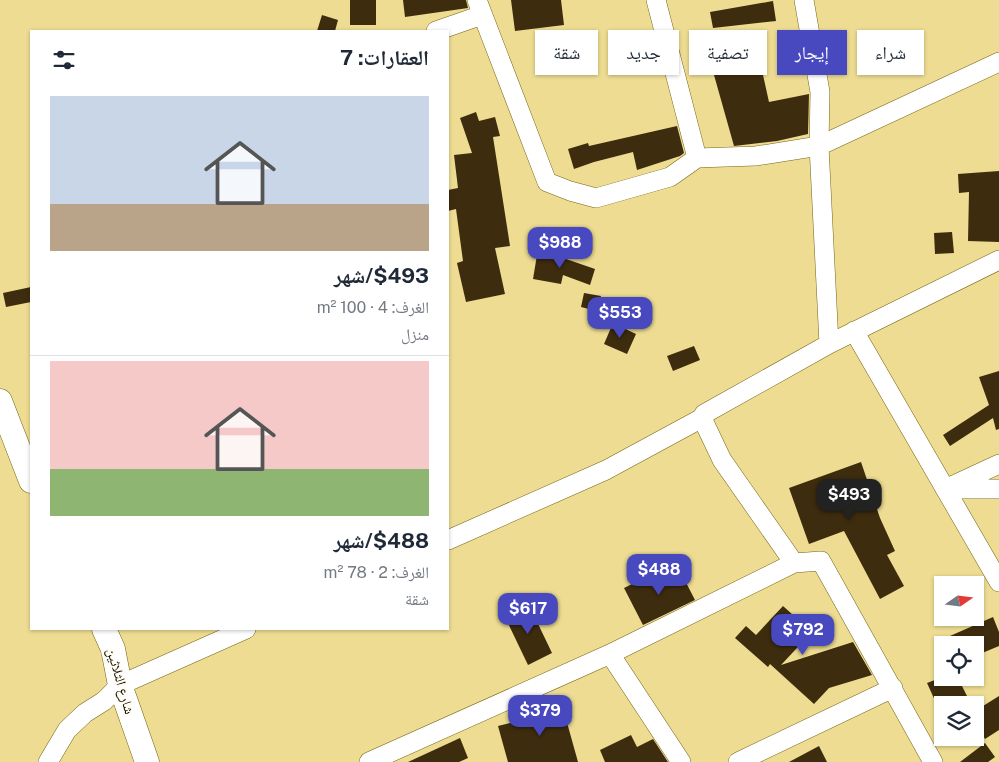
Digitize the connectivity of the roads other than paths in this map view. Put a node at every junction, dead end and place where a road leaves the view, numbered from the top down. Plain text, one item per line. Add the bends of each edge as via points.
1 (656, 0) edge
2 (804, 0) edge
3 (479, 7) edge
4 (438, 30) edge
5 (999, 62) edge
6 (819, 146) junction
7 (697, 158) junction
8 (999, 260) edge
9 (854, 331) junction
10 (830, 344) junction
11 (0, 401) edge
12 (702, 418) junction
13 (999, 464) edge
14 (30, 478) edge
15 (999, 489) edge
16 (945, 490) junction
17 (449, 540) edge
18 (794, 563) junction
19 (999, 582) edge
20 (104, 630) edge
21 (244, 630) edge
22 (610, 654) junction
23 (120, 685) junction
24 (893, 688) junction
25 (151, 761) edge
26 (48, 762) edge
27 (369, 762) edge
28 (681, 762) edge
29 (738, 762) edge
30 (934, 762) edge

1 - 7 street
2 - 6 street via 820,92
3 - 4 street
3 - 7 street via 547,182 596,198 670,177
5 - 6 street
6 - 7 street via 756,156
6 - 10 street
8 - 9 street
9 - 10 street
9 - 16 street
10 - 12 street
11 - 14 street
12 - 17 street via 606,470
12 - 18 street via 722,460
13 - 16 street
15 - 16 street
16 - 19 street
18 - 22 street
18 - 24 street via 821,561
20 - 23 street, شارع الثلاثين via 113,649
21 - 23 street
22 - 27 street
22 - 28 street
23 - 25 street, شارع الثلاثين
23 - 26 street via 68,730
24 - 29 street
24 - 30 street

